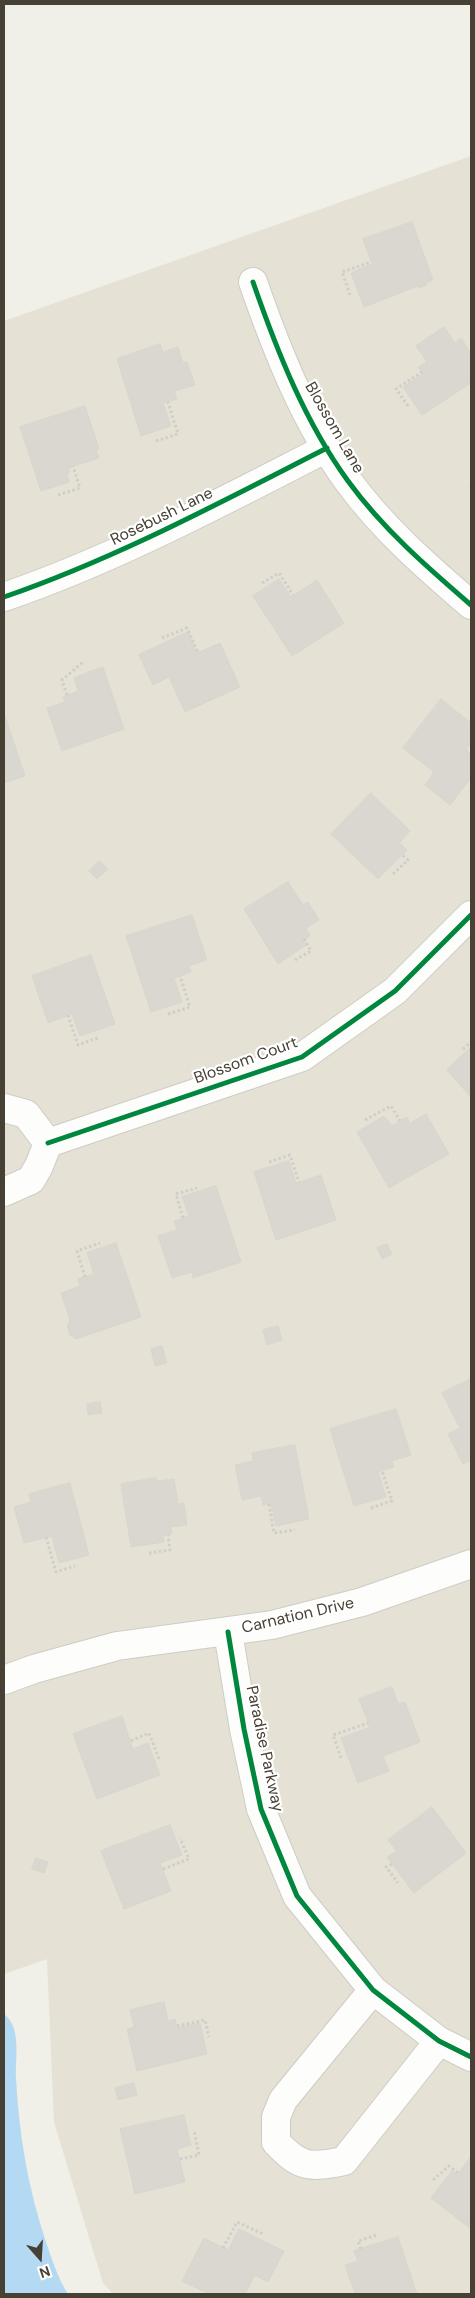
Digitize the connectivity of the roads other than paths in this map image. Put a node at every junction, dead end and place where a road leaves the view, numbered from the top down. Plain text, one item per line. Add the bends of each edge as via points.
1 (254, 282) dead end
2 (327, 448) junction
3 (4, 597) edge
4 (471, 605) edge
5 (471, 915) edge
6 (4, 1108) edge
7 (48, 1143) junction
8 (4, 1192) edge
9 (471, 1564) edge
10 (228, 1632) junction
11 (4, 1680) edge
12 (373, 1990) junction
13 (440, 2041) junction
14 (471, 2057) edge

1 - 2 street, Blossom Lane via 290,377
2 - 3 street, Rosebush Lane via 140,543
2 - 4 street, Blossom Lane via 374,513 418,559
5 - 7 street, Blossom Court via 395,991 302,1057
6 - 7 street via 26,1114
7 - 8 street via 31,1180
9 - 10 street, Carnation Drive via 362,1602 272,1625
10 - 11 street, Carnation Drive via 117,1646
10 - 12 street, Paradise Parkway via 261,1809 297,1896
12 - 13 street, Paradise Parkway
12 - 13 street via 283,2100 276,2117 276,2142 290,2157 314,2167 344,2161
13 - 14 street, Paradise Parkway

